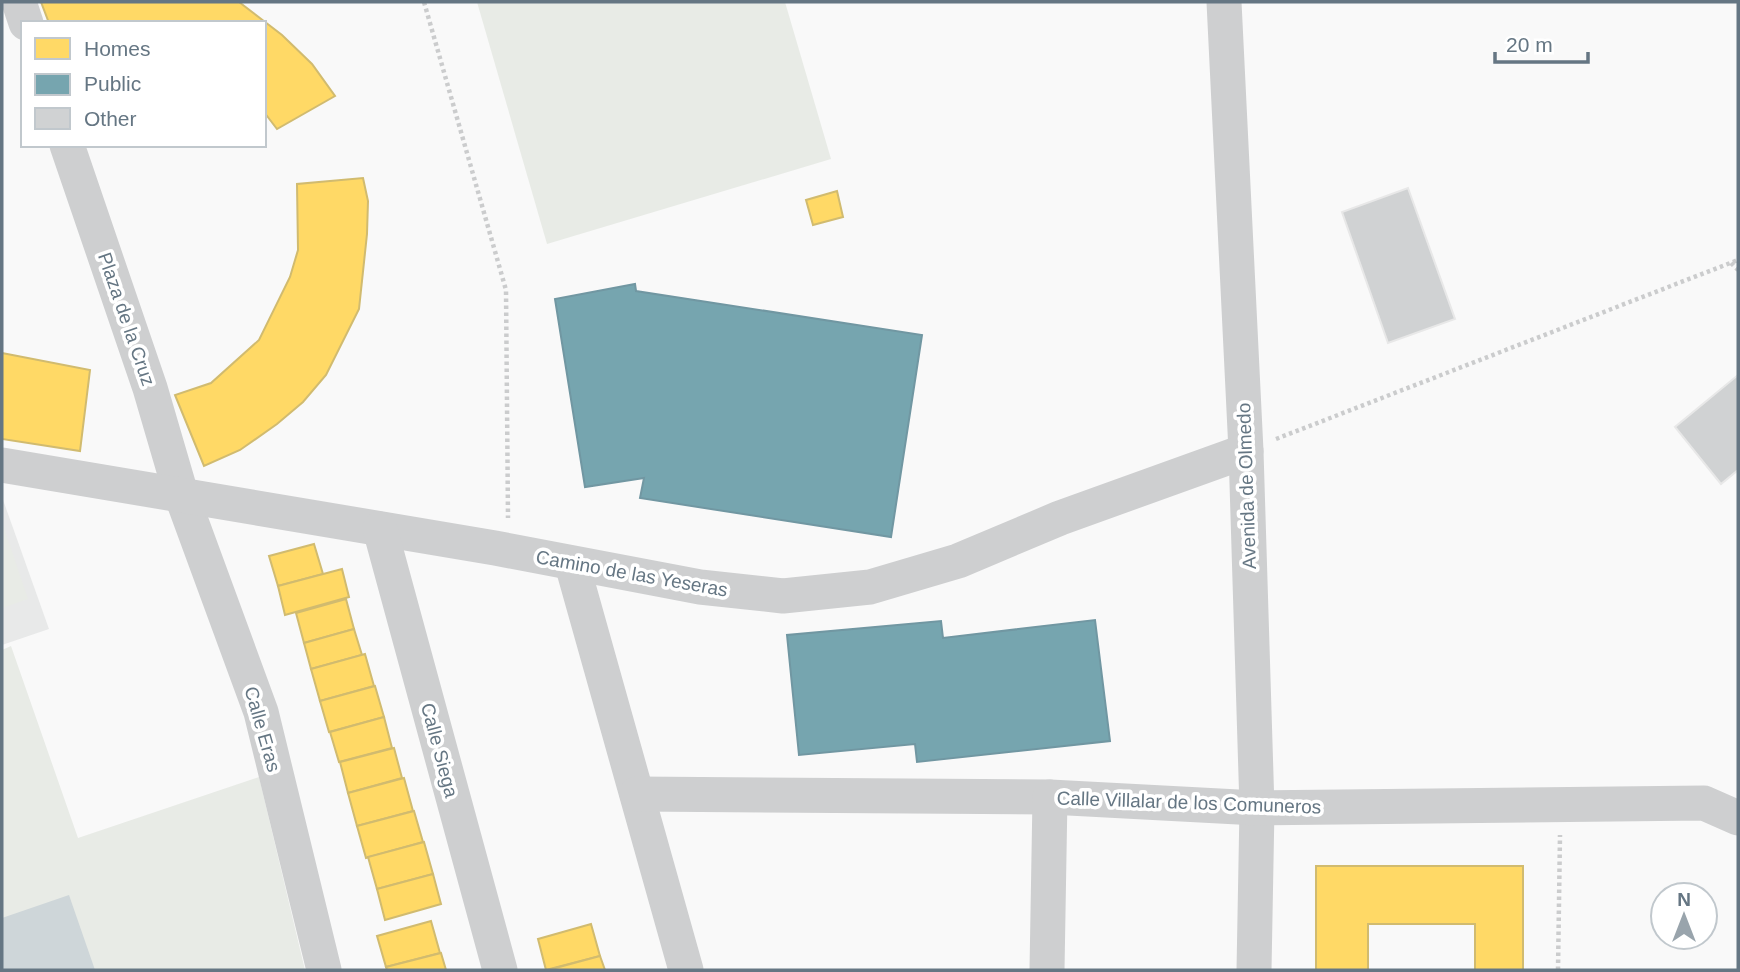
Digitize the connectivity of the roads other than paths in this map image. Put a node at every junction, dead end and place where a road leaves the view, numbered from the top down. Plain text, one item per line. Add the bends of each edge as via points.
1 (19, 2) edge
2 (1224, 2) edge
3 (25, 21) edge
4 (69, 147) edge
5 (1246, 451) junction
6 (2, 465) edge
7 (181, 495) junction
8 (380, 529) junction
9 (572, 564) junction
10 (637, 794) junction
11 (1049, 797) junction
12 (1257, 808) junction
13 (1738, 818) edge
14 (324, 970) edge
15 (500, 970) edge
16 (686, 970) edge
17 (1047, 970) edge
18 (1254, 970) edge

1 - 3 street
2 - 5 street, Avenida de Olmedo
4 - 7 street, Plaza de la Cruz
5 - 9 street, Camino de las Yeseras via 1060,518 958,561 870,587 783,596 700,587
5 - 12 street, Avenida de Olmedo
6 - 7 street, Camino de las Yeseras
7 - 8 street, Camino de las Yeseras
7 - 14 street, Calle Eras via 261,712
8 - 9 street, Camino de las Yeseras
8 - 15 street, Calle Siega
9 - 10 street
10 - 11 street, Calle Villalar de los Comuneros
10 - 16 street
11 - 12 street, Calle Villalar de los Comuneros
11 - 17 street
12 - 13 street, Calle Villalar de los Comuneros via 1704,803
12 - 18 street, Avenida de Olmedo

